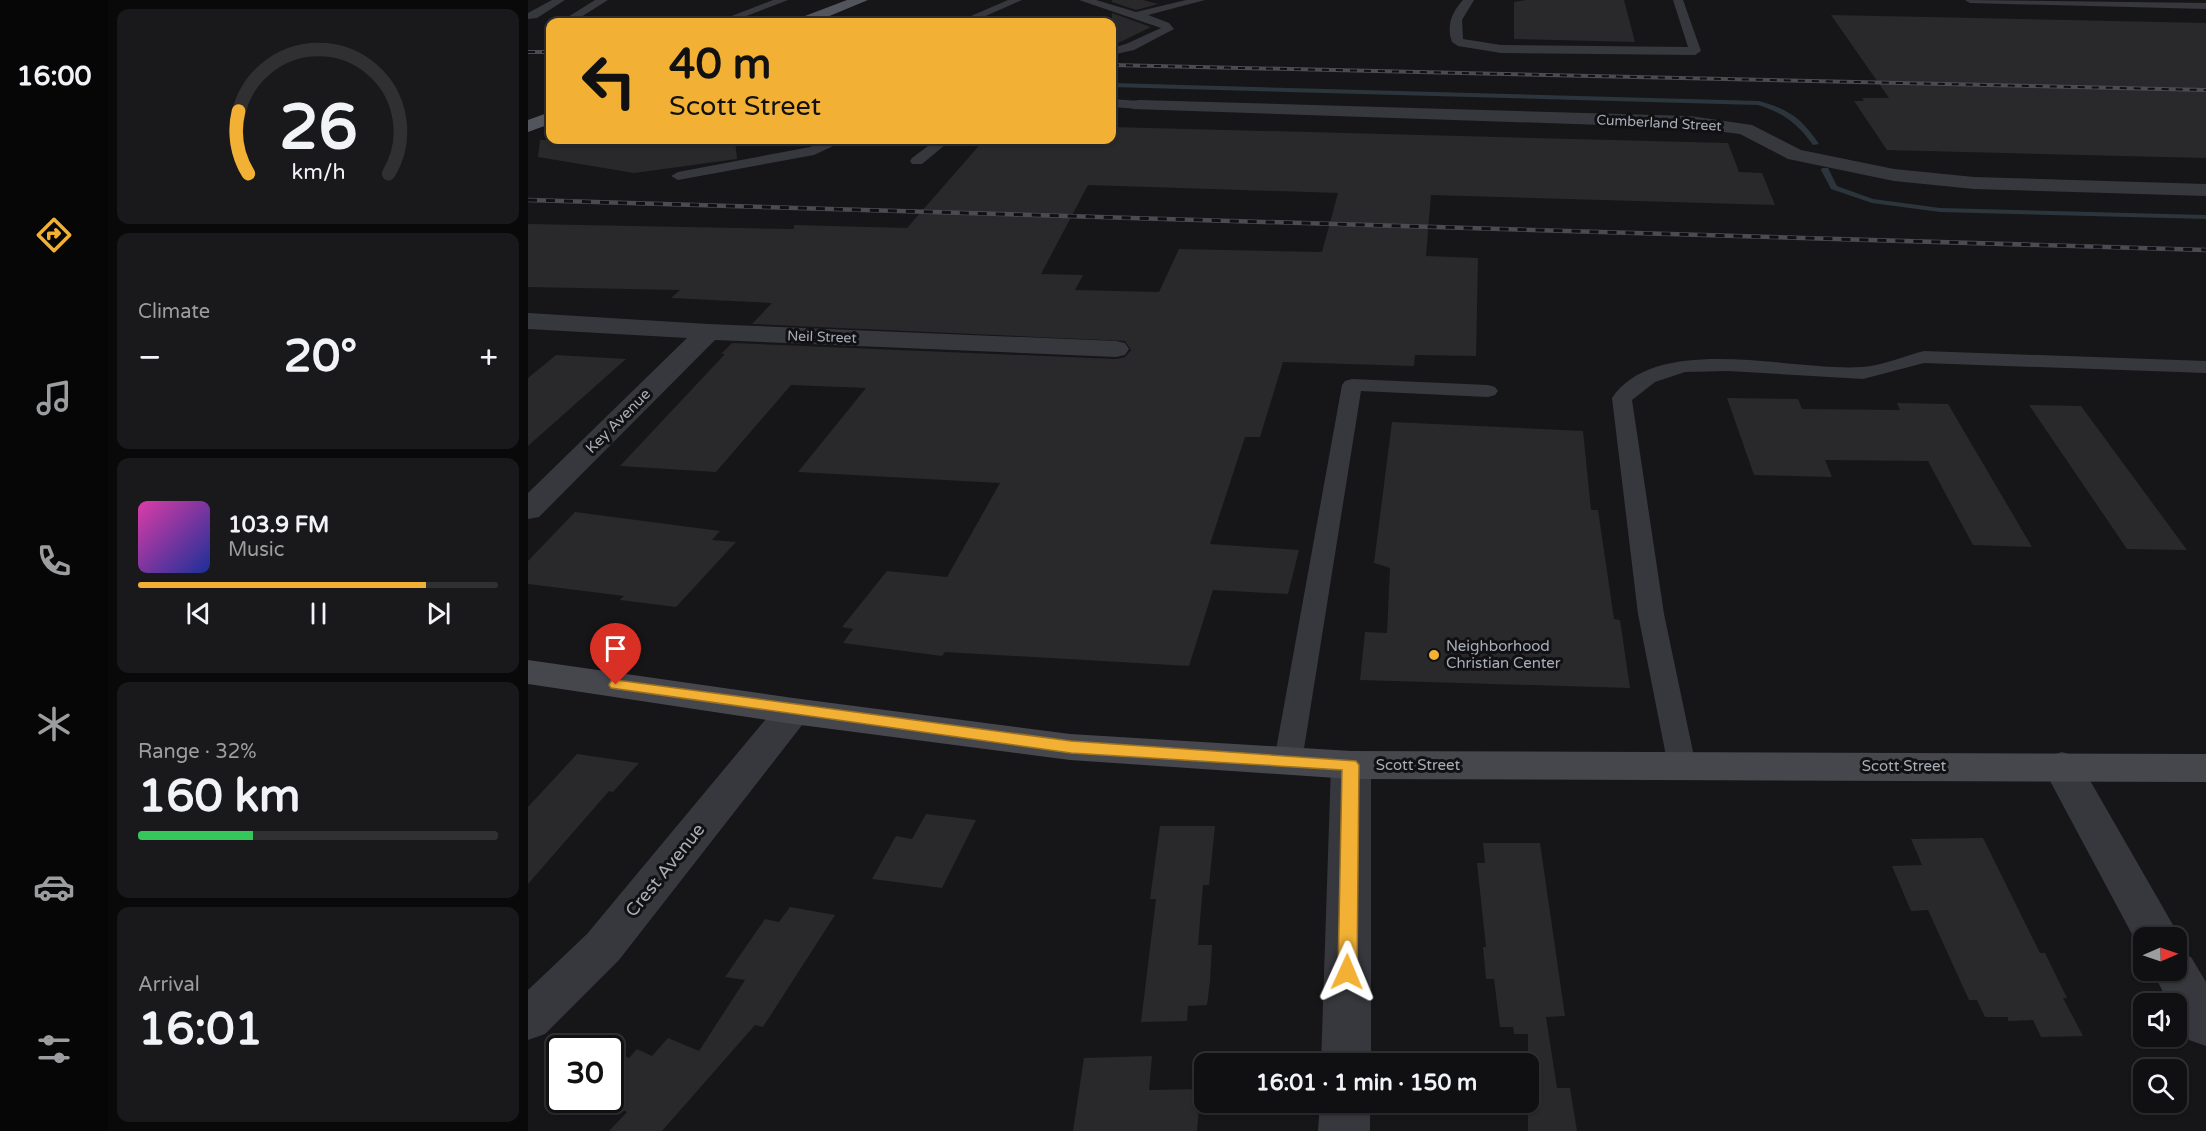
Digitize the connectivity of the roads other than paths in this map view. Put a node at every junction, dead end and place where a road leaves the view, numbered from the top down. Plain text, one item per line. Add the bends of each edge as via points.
1 (603, 0) edge
2 (783, 0) edge
3 (861, 0) edge
4 (1017, 0) edge
5 (1084, 0) edge
6 (1200, 0) edge
7 (1469, 0) edge
8 (1678, 0) edge
9 (1970, 0) edge
10 (556, 2) edge
11 (528, 5) edge
12 (2206, 6) edge
13 (1136, 15) junction
14 (528, 16) edge
15 (573, 18) edge
16 (733, 18) edge
17 (813, 18) edge
18 (973, 18) edge
19 (1116, 50) edge
20 (1116, 105) edge
21 (1139, 105) joint
22 (546, 119) edge
23 (528, 126) edge
24 (830, 144) edge
25 (939, 144) edge
26 (916, 161) dead end
27 (678, 176) dead end
28 (2206, 190) edge
29 (528, 321) edge
30 (708, 332) junction
31 (1116, 349) dead end
32 (2206, 367) edge
33 (1488, 391) dead end
34 (528, 510) edge
35 (528, 672) edge
36 (793, 711) junction
37 (1288, 761) junction
38 (1351, 765) junction
39 (1682, 766) junction
40 (2062, 766) junction
41 (2206, 768) edge
42 (2151, 927) edge
43 (2181, 981) edge
44 (528, 1020) edge
45 (2206, 1026) edge
46 (1346, 1053) edge
47 (1345, 1113) edge
48 (1344, 1131) edge

1 - 15 lane
2 - 16 lane
3 - 17 main road
4 - 18 lane
5 - 13 lane
6 - 13 lane
7 - 8 lane via 1459,11 1455,36 1458,42 1468,45 1501,49 1695,51
9 - 12 lane
10 - 11 lane
10 - 14 lane
13 - 19 lane via 1168,29
20 - 21 lane
21 - 28 street, Cumberland Street via 1690,122 1745,129 1794,155 1894,175 1974,183
22 - 23 main road
24 - 27 lane via 814,151
25 - 26 lane
29 - 30 street, Neil Street
30 - 31 street, Neil Street
30 - 34 street, Key Avenue
32 - 39 lane via 1924,357 1863,373 1683,366 1648,378 1630,391 1622,398 1646,580
33 - 37 lane via 1352,385
35 - 36 main road, Scott Street
36 - 37 main road, Scott Street via 1071,747
36 - 44 street, Crest Avenue via 603,947
37 - 38 main road, Scott Street
38 - 39 main road, Scott Street
38 - 46 street
39 - 40 main road, Scott Street
40 - 41 main road, Scott Street
40 - 42 street
43 - 45 street
47 - 48 street

